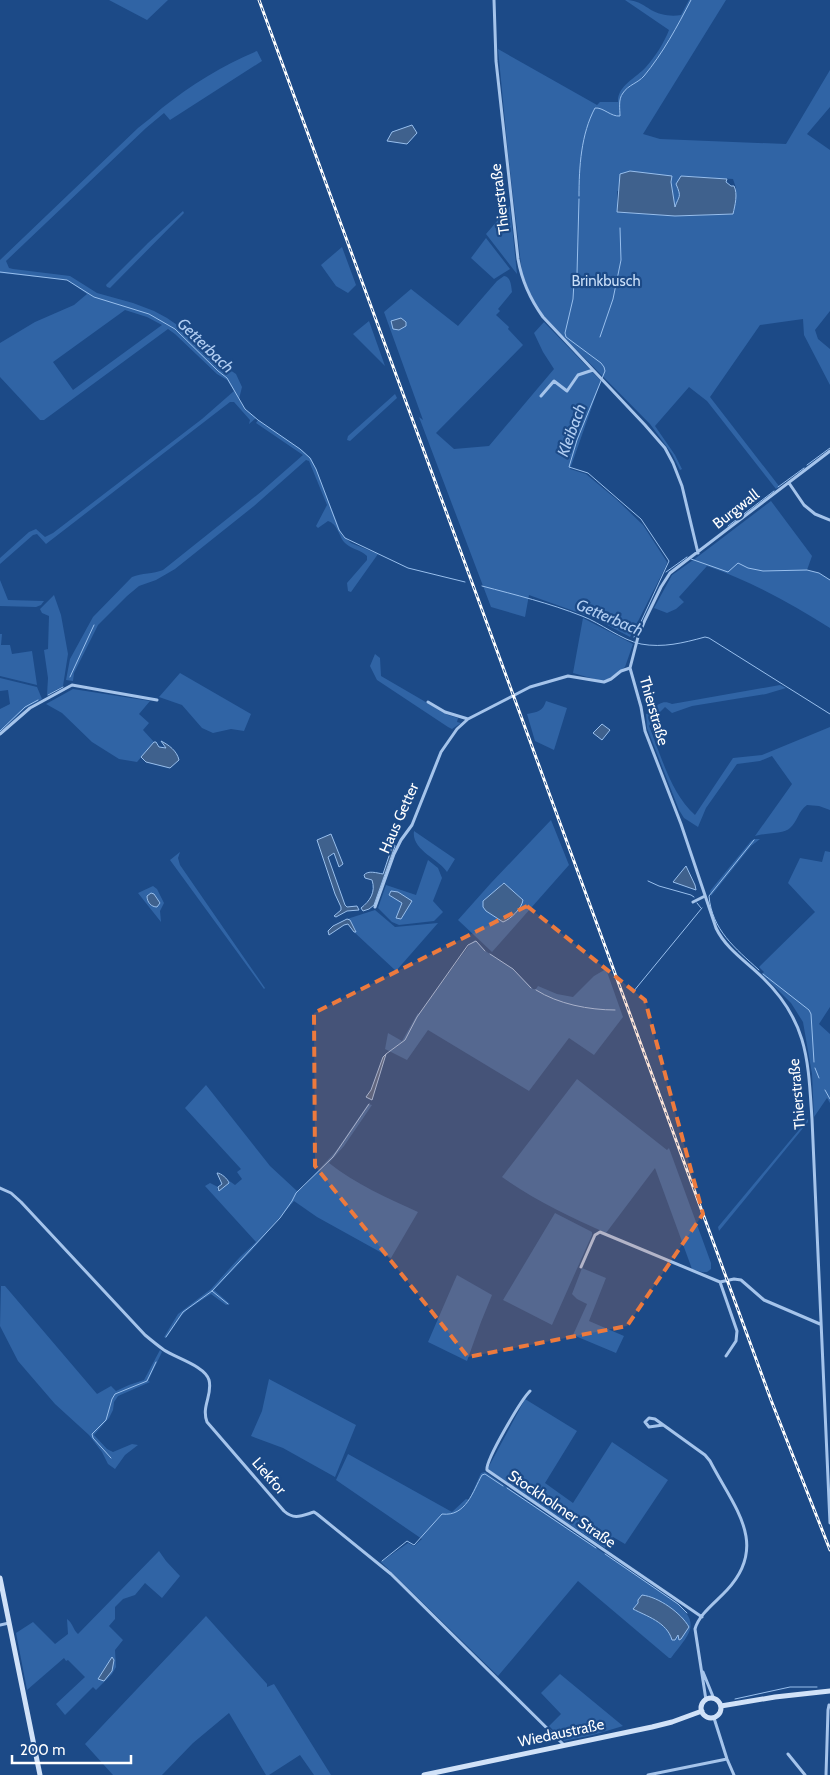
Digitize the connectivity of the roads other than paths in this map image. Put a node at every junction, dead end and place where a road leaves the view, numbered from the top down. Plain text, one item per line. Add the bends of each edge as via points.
1 (494, 0) edge
2 (593, 370) junction
3 (541, 396) dead end
4 (830, 452) edge
5 (788, 483) junction
6 (830, 520) edge
7 (698, 553) junction
8 (630, 668) junction
9 (157, 700) dead end
10 (428, 702) dead end
11 (468, 719) junction
12 (0, 734) edge
13 (705, 896) junction
14 (693, 902) dead end
15 (375, 907) dead end
16 (0, 1188) edge
17 (581, 1267) dead end
18 (720, 1282) junction
19 (820, 1324) junction
20 (726, 1356) dead end
21 (530, 1391) dead end
22 (663, 1425) junction
23 (830, 1523) edge
24 (0, 1578) edge
25 (702, 1617) junction
26 (9, 1623) junction
27 (0, 1625) edge
28 (703, 1672) junction
29 (830, 1691) edge
30 (714, 1699) junction
31 (706, 1700) junction
32 (829, 1705) edge
33 (721, 1706) junction
34 (702, 1711) junction
35 (714, 1718) junction
36 (564, 1746) junction
37 (788, 1754) dead end
38 (727, 1759) junction
39 (38, 1775) edge
40 (424, 1775) edge
41 (648, 1775) edge
42 (734, 1775) edge
43 (805, 1775) edge
44 (826, 1775) edge

1 - 2 street, Thierstraße via 496,61 520,273 543,317
2 - 3 street via 578,375 568,391 554,381
2 - 7 street, Thierstraße via 658,439 669,456 682,486
4 - 5 street, Burgwall
5 - 6 street via 804,505
5 - 7 street, Burgwall
7 - 8 street, Thierstraße via 665,579 645,620
8 - 11 street, Haus Getter via 604,682 568,676 537,684
8 - 13 street, Thierstraße via 645,731
9 - 12 street via 72,685 30,708
10 - 11 street via 445,712
11 - 15 street, Haus Getter via 441,752 412,825 394,854
13 - 14 street
13 - 19 street, Thierstraße via 722,939 779,994 792,1013 802,1040 811,1102
16 - 36 street, Liekfor via 21,1202 145,1335 165,1351 203,1371 209,1378 210,1388 204,1409 207,1422 284,1511 292,1517 314,1512 380,1564
17 - 18 street via 595,1235 600,1232
18 - 19 street via 742,1280 764,1300
18 - 20 street via 737,1331 736,1341
19 - 23 street, Thierstraße
21 - 25 street, Stockholmer Straße via 506,1427 488,1461 487,1470
22 - 22 street via 652,1418 645,1422 649,1427
22 - 25 street via 700,1450 710,1461 746,1530 747,1552 740,1574
24 - 26 main road
25 - 28 street via 694,1632
26 - 27 street
26 - 39 main road
28 - 30 street
28 - 31 street
29 - 33 main road
30 - 31 main road
30 - 33 main road
31 - 34 main road
32 - 44 street
33 - 35 main road
34 - 35 main road
34 - 36 main road, Wiedaustraße via 672,1722
35 - 38 street
36 - 40 main road, Wiedaustraße
37 - 43 street
38 - 41 street
38 - 42 street

